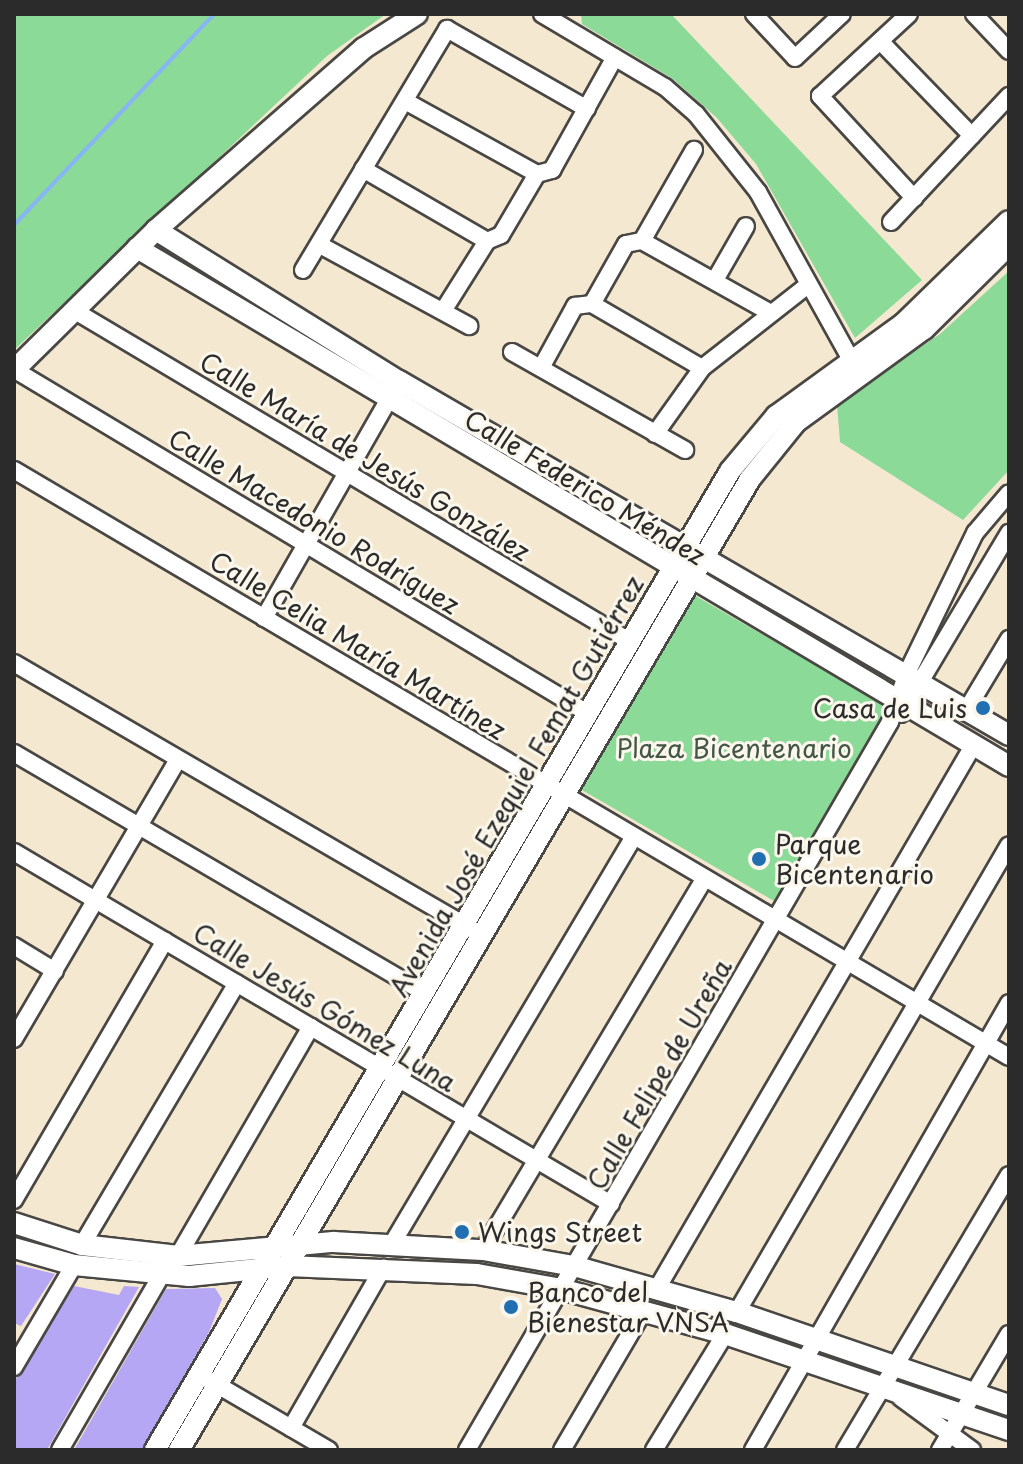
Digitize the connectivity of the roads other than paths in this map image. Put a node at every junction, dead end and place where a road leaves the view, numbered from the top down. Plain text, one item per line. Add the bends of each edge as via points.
1 (417, 14) edge
2 (542, 14) edge
3 (754, 14) edge
4 (842, 14) edge
5 (909, 14) edge
6 (974, 14) edge
7 (880, 41) junction
8 (1009, 51) edge
9 (615, 57) junction
10 (1009, 96) edge
11 (405, 101) junction
12 (587, 109) junction
13 (972, 136) junction
14 (694, 150) dead end
15 (363, 169) junction
16 (537, 174) junction
17 (914, 198) junction
18 (1009, 221) edge
19 (891, 222) dead end
20 (746, 226) dead end
21 (156, 230) junction
22 (487, 241) junction
23 (642, 241) junction
24 (320, 245) junction
25 (1009, 245) edge
26 (137, 248) junction
27 (303, 270) dead end
28 (715, 280) junction
29 (808, 285) junction
30 (592, 304) junction
31 (75, 311) junction
32 (443, 311) junction
33 (769, 312) junction
34 (469, 326) dead end
35 (512, 352) dead end
36 (854, 367) junction
37 (541, 368) junction
38 (702, 368) junction
39 (14, 370) edge
40 (399, 381) junction
41 (388, 401) junction
42 (655, 434) junction
43 (685, 450) dead end
44 (14, 470) edge
45 (347, 473) junction
46 (1009, 493) edge
47 (1009, 533) edge
48 (306, 544) junction
49 (694, 552) junction
50 (672, 570) junction
51 (691, 580) junction
52 (264, 618) junction
53 (1009, 640) edge
54 (631, 642) junction
55 (14, 663) edge
56 (915, 677) junction
57 (903, 703) junction
58 (967, 709) junction
59 (589, 714) junction
60 (1009, 735) edge
61 (974, 744) junction
62 (14, 753) edge
63 (178, 759) junction
64 (1009, 766) edge
65 (557, 791) junction
66 (141, 827) junction
67 (634, 836) junction
68 (1009, 845) edge
69 (14, 852) edge
70 (705, 878) junction
71 (98, 901) junction
72 (776, 920) junction
73 (474, 930) junction
74 (165, 941) junction
75 (14, 946) edge
76 (847, 962) junction
77 (55, 971) junction
78 (237, 983) junction
79 (425, 993) junction
80 (916, 1003) junction
81 (1009, 1003) edge
82 (311, 1027) junction
83 (14, 1039) edge
84 (985, 1043) junction
85 (1009, 1057) edge
86 (390, 1073) junction
87 (467, 1119) junction
88 (540, 1162) junction
89 (1009, 1175) edge
90 (14, 1200) edge
91 (611, 1204) junction
92 (319, 1205) junction
93 (14, 1223) edge
94 (300, 1242) junction
95 (333, 1242) junction
96 (276, 1243) junction
97 (392, 1244) junction
98 (82, 1245) junction
99 (14, 1248) edge
100 (483, 1250) junction
101 (178, 1256) junction
102 (74, 1265) junction
103 (287, 1266) junction
104 (574, 1266) junction
105 (261, 1268) junction
106 (383, 1268) junction
107 (162, 1274) junction
108 (189, 1276) junction
109 (658, 1287) junction
110 (561, 1289) junction
111 (644, 1310) junction
112 (737, 1312) junction
113 (230, 1326) junction
114 (725, 1334) junction
115 (1009, 1334) edge
116 (816, 1339) junction
117 (806, 1361) junction
118 (894, 1366) junction
119 (14, 1367) edge
120 (208, 1380) junction
121 (887, 1391) junction
122 (974, 1393) junction
123 (1009, 1405) edge
124 (961, 1414) junction
125 (291, 1428) junction
126 (1009, 1430) edge
127 (950, 1433) junction
128 (60, 1450) edge
129 (155, 1450) edge
130 (179, 1450) edge
131 (329, 1450) edge
132 (467, 1450) edge
133 (562, 1450) edge
134 (654, 1450) edge
135 (753, 1450) edge
136 (845, 1450) edge
137 (940, 1450) edge
138 (972, 1450) edge

1 - 21 street via 364,48
2 - 9 street
3 - 4 street via 795,58
5 - 7 street
6 - 8 street
7 - 13 street
7 - 17 street via 820,96
9 - 12 street
9 - 29 street via 665,87 729,152 758,192
10 - 13 street
11 - 12 street via 447,29
11 - 15 street
11 - 16 street
12 - 16 street via 552,170
13 - 17 street
14 - 23 street
15 - 22 street
15 - 24 street
16 - 22 street via 501,235
17 - 19 street
18 - 36 street, Avenida José Ezequiel Femat Gutiérrez
20 - 28 street
21 - 26 street
21 - 40 street, Calle Federico Méndez
22 - 32 street
23 - 28 street
23 - 30 street via 626,244
24 - 27 street
24 - 32 street
25 - 36 street, Avenida José Ezequiel Femat Gutiérrez via 924,329
26 - 31 street
26 - 41 street, Calle Federico Méndez
28 - 33 street
29 - 33 street
29 - 36 street
30 - 37 street via 575,306
30 - 38 street
31 - 39 street
31 - 45 street, Calle María de Jesús González
32 - 34 street
33 - 38 street
35 - 37 street
36 - 49 street, Avenida José Ezequiel Femat Gutiérrez via 796,422
37 - 42 street
38 - 42 street
39 - 48 street, Calle Macedonio Rodríguez
40 - 41 street
40 - 49 street, Calle Federico Méndez
41 - 45 street
41 - 50 street, Calle Federico Méndez
42 - 43 street
44 - 52 street, Calle Celia María Martínez
45 - 48 street
45 - 54 street, Calle María de Jesús González
46 - 56 street, Calle Felipe de Ureña via 975,533
47 - 56 street, Calle Felipe de Ureña
48 - 52 street
48 - 59 street, Calle Macedonio Rodríguez
49 - 50 street, Avenida José Ezequiel Femat Gutiérrez
49 - 51 street, Avenida José Ezequiel Femat Gutiérrez
49 - 56 street, Calle Federico Méndez
50 - 51 street, Calle Federico Méndez
50 - 54 street, Avenida José Ezequiel Femat Gutiérrez
51 - 57 street, Calle Federico Méndez
51 - 65 street, Avenida José Ezequiel Femat Gutiérrez
52 - 65 street, Calle Celia María Martínez
53 - 58 street
54 - 59 street, Avenida José Ezequiel Femat Gutiérrez
55 - 63 street
56 - 57 street, Calle Felipe de Ureña
56 - 58 street, Calle Federico Méndez
57 - 61 street, Calle Federico Méndez
57 - 72 street, Calle Felipe de Ureña
58 - 60 street, Calle Federico Méndez
59 - 65 street, Avenida José Ezequiel Femat Gutiérrez
61 - 64 street, Calle Federico Méndez
61 - 76 street
62 - 66 street
63 - 66 street
63 - 73 street
65 - 67 street, Calle Celia María Martínez
65 - 73 street, Avenida José Ezequiel Femat Gutiérrez
66 - 71 street
66 - 79 street
67 - 70 street, Calle Celia María Martínez
67 - 87 street
68 - 80 street
69 - 71 street, Calle Jesús Gómez Luna
70 - 72 street, Calle Celia María Martínez
70 - 88 street
71 - 74 street, Calle Jesús Gómez Luna
71 - 77 street
72 - 76 street, Calle Celia María Martínez
72 - 91 street, Calle Felipe de Ureña
73 - 79 street, Avenida José Ezequiel Femat Gutiérrez
73 - 86 street, Avenida José Ezequiel Femat Gutiérrez
74 - 78 street, Calle Jesús Gómez Luna
74 - 90 street
75 - 77 street
76 - 80 street, Calle Celia María Martínez
76 - 109 street
77 - 83 street
78 - 82 street, Calle Jesús Gómez Luna
78 - 98 street
79 - 86 street, Avenida José Ezequiel Femat Gutiérrez
80 - 84 street, Calle Celia María Martínez
80 - 112 street
81 - 84 street
82 - 86 street, Calle Jesús Gómez Luna
82 - 101 street
84 - 85 street, Calle Celia María Martínez
84 - 116 street
86 - 87 street, Calle Jesús Gómez Luna
86 - 92 street, Avenida José Ezequiel Femat Gutiérrez
86 - 96 street, Avenida José Ezequiel Femat Gutiérrez
87 - 88 street, Calle Jesús Gómez Luna
87 - 97 street
88 - 91 street, Calle Jesús Gómez Luna
88 - 100 street
89 - 118 street
91 - 104 street, Calle Felipe de Ureña
92 - 94 street, Avenida José Ezequiel Femat Gutiérrez
92 - 95 street
93 - 98 street
94 - 95 street
94 - 96 street
94 - 103 street, Avenida José Ezequiel Femat Gutiérrez
95 - 97 street
96 - 101 street
96 - 105 street, Avenida José Ezequiel Femat Gutiérrez
97 - 100 street
98 - 101 street
99 - 102 street
100 - 104 street
102 - 107 street
102 - 119 street
103 - 105 street
103 - 106 street
103 - 120 street, Avenida José Ezequiel Femat Gutiérrez
104 - 109 street
104 - 110 street, Calle Felipe de Ureña
105 - 108 street
105 - 113 street, Avenida José Ezequiel Femat Gutiérrez
106 - 110 street via 477,1274
106 - 125 street
107 - 108 street
107 - 128 street
108 - 113 street via 223,1284 233,1298
109 - 112 street
110 - 111 street
110 - 132 street, Calle Felipe de Ureña
111 - 114 street
111 - 133 street
112 - 116 street
113 - 120 street, Avenida José Ezequiel Femat Gutiérrez
114 - 117 street
114 - 134 street
115 - 122 street
116 - 117 street
116 - 118 street
117 - 121 street
117 - 135 street
118 - 121 street
118 - 122 street
120 - 125 street
120 - 129 street, Avenida José Ezequiel Femat Gutiérrez
120 - 130 street, Avenida José Ezequiel Femat Gutiérrez
121 - 124 street
121 - 127 street
121 - 136 street
122 - 123 street
122 - 124 street
124 - 126 street
124 - 127 street
125 - 131 street
127 - 137 street
127 - 138 street

